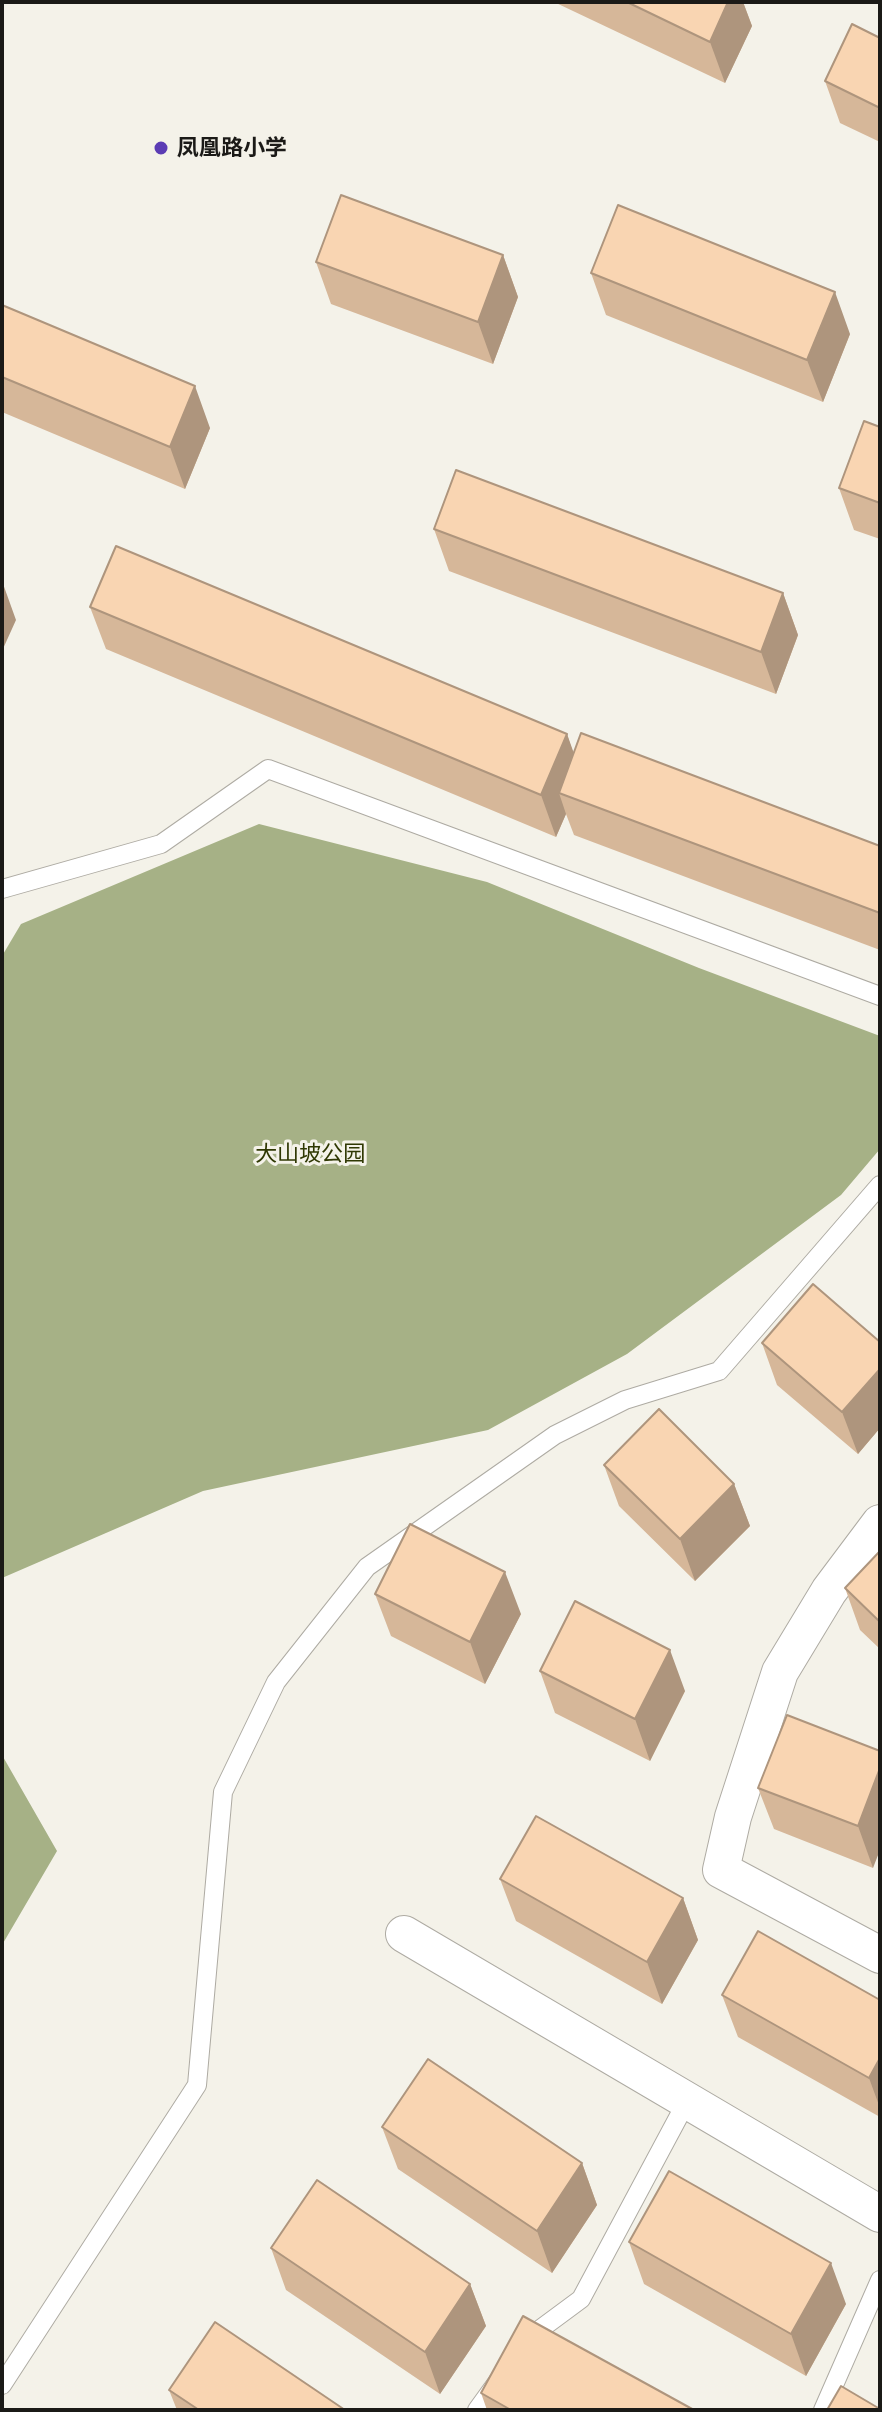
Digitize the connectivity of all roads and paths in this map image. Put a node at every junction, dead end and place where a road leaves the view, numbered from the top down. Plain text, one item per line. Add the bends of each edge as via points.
1 (2, 889) edge
2 (880, 996) edge
3 (880, 1185) edge
4 (880, 1523) edge
5 (404, 1934) dead end
6 (880, 1955) edge
7 (687, 2101) junction
8 (880, 2214) edge
9 (880, 2280) edge
10 (2, 2385) edge
11 (477, 2410) edge
12 (823, 2410) edge

1 - 2 lane via 161,844 268,769
3 - 10 lane via 719,1371 625,1400 530,1452 367,1567 276,1682 223,1792 197,2085
4 - 6 street via 829,1591 780,1672 721,1870
5 - 7 street
7 - 8 street
7 - 11 lane via 581,2299 531,2336
9 - 12 lane

